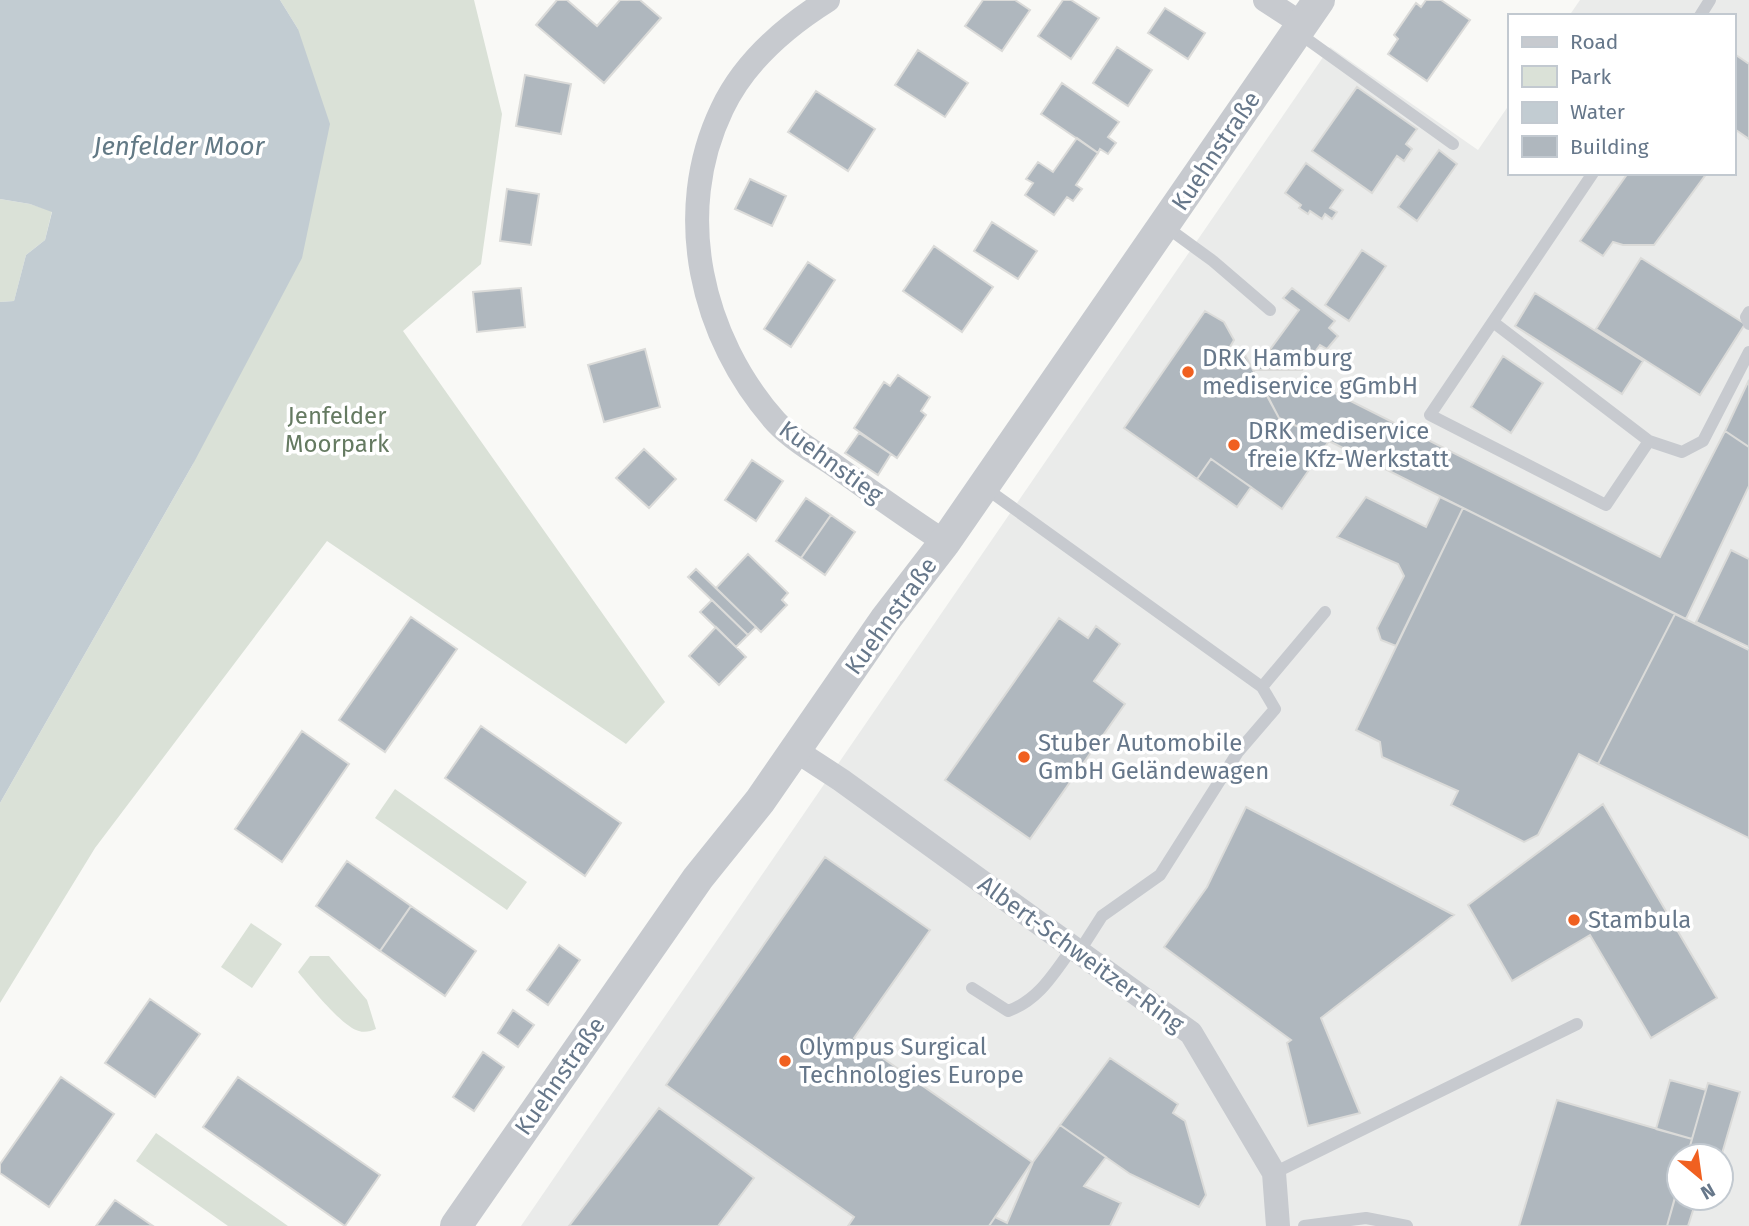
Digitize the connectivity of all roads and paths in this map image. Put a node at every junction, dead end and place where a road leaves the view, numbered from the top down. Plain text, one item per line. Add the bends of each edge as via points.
1 (828, 0) edge
2 (1265, 0) edge
3 (1306, 19) edge
4 (1454, 144) dead end
5 (1592, 175) edge
6 (1165, 225) junction
7 (1270, 310) dead end
8 (1749, 312) edge
9 (1493, 322) junction
10 (1749, 324) edge
11 (1749, 352) edge
12 (1648, 441) junction
13 (984, 487) junction
14 (945, 542) junction
15 (1325, 612) dead end
16 (1262, 687) junction
17 (795, 750) junction
18 (1076, 949) junction
19 (972, 988) dead end
20 (1577, 1024) dead end
21 (1274, 1173) junction
22 (456, 1226) edge
23 (1279, 1226) edge
24 (1304, 1226) edge
25 (1408, 1226) edge

1 - 14 street, Kuehnstieg via 799,18 758,56 722,109 708,147 697,223 706,296 733,362 779,425
2 - 3 street
3 - 4 lane
3 - 6 street, Kuehnstraße
5 - 9 lane
6 - 7 lane
6 - 13 street, Kuehnstraße
8 - 10 lane via 1745,317
9 - 12 lane
9 - 12 lane via 1430,415 1606,505
11 - 12 lane via 1703,441 1682,452
13 - 14 street, Kuehnstraße
13 - 16 lane
14 - 17 street, Kuehnstraße
15 - 16 lane
16 - 18 lane via 1275,709 1238,752 1160,875 1102,916
17 - 18 street, Albert-Schweitzer-Ring
17 - 22 street, Kuehnstraße via 698,878
18 - 19 lane via 1043,989 1008,1012
18 - 21 street, Albert-Schweitzer-Ring via 1191,1033
20 - 21 lane
21 - 23 street, Albert-Schweitzer-Ring
24 - 25 lane via 1366,1219

